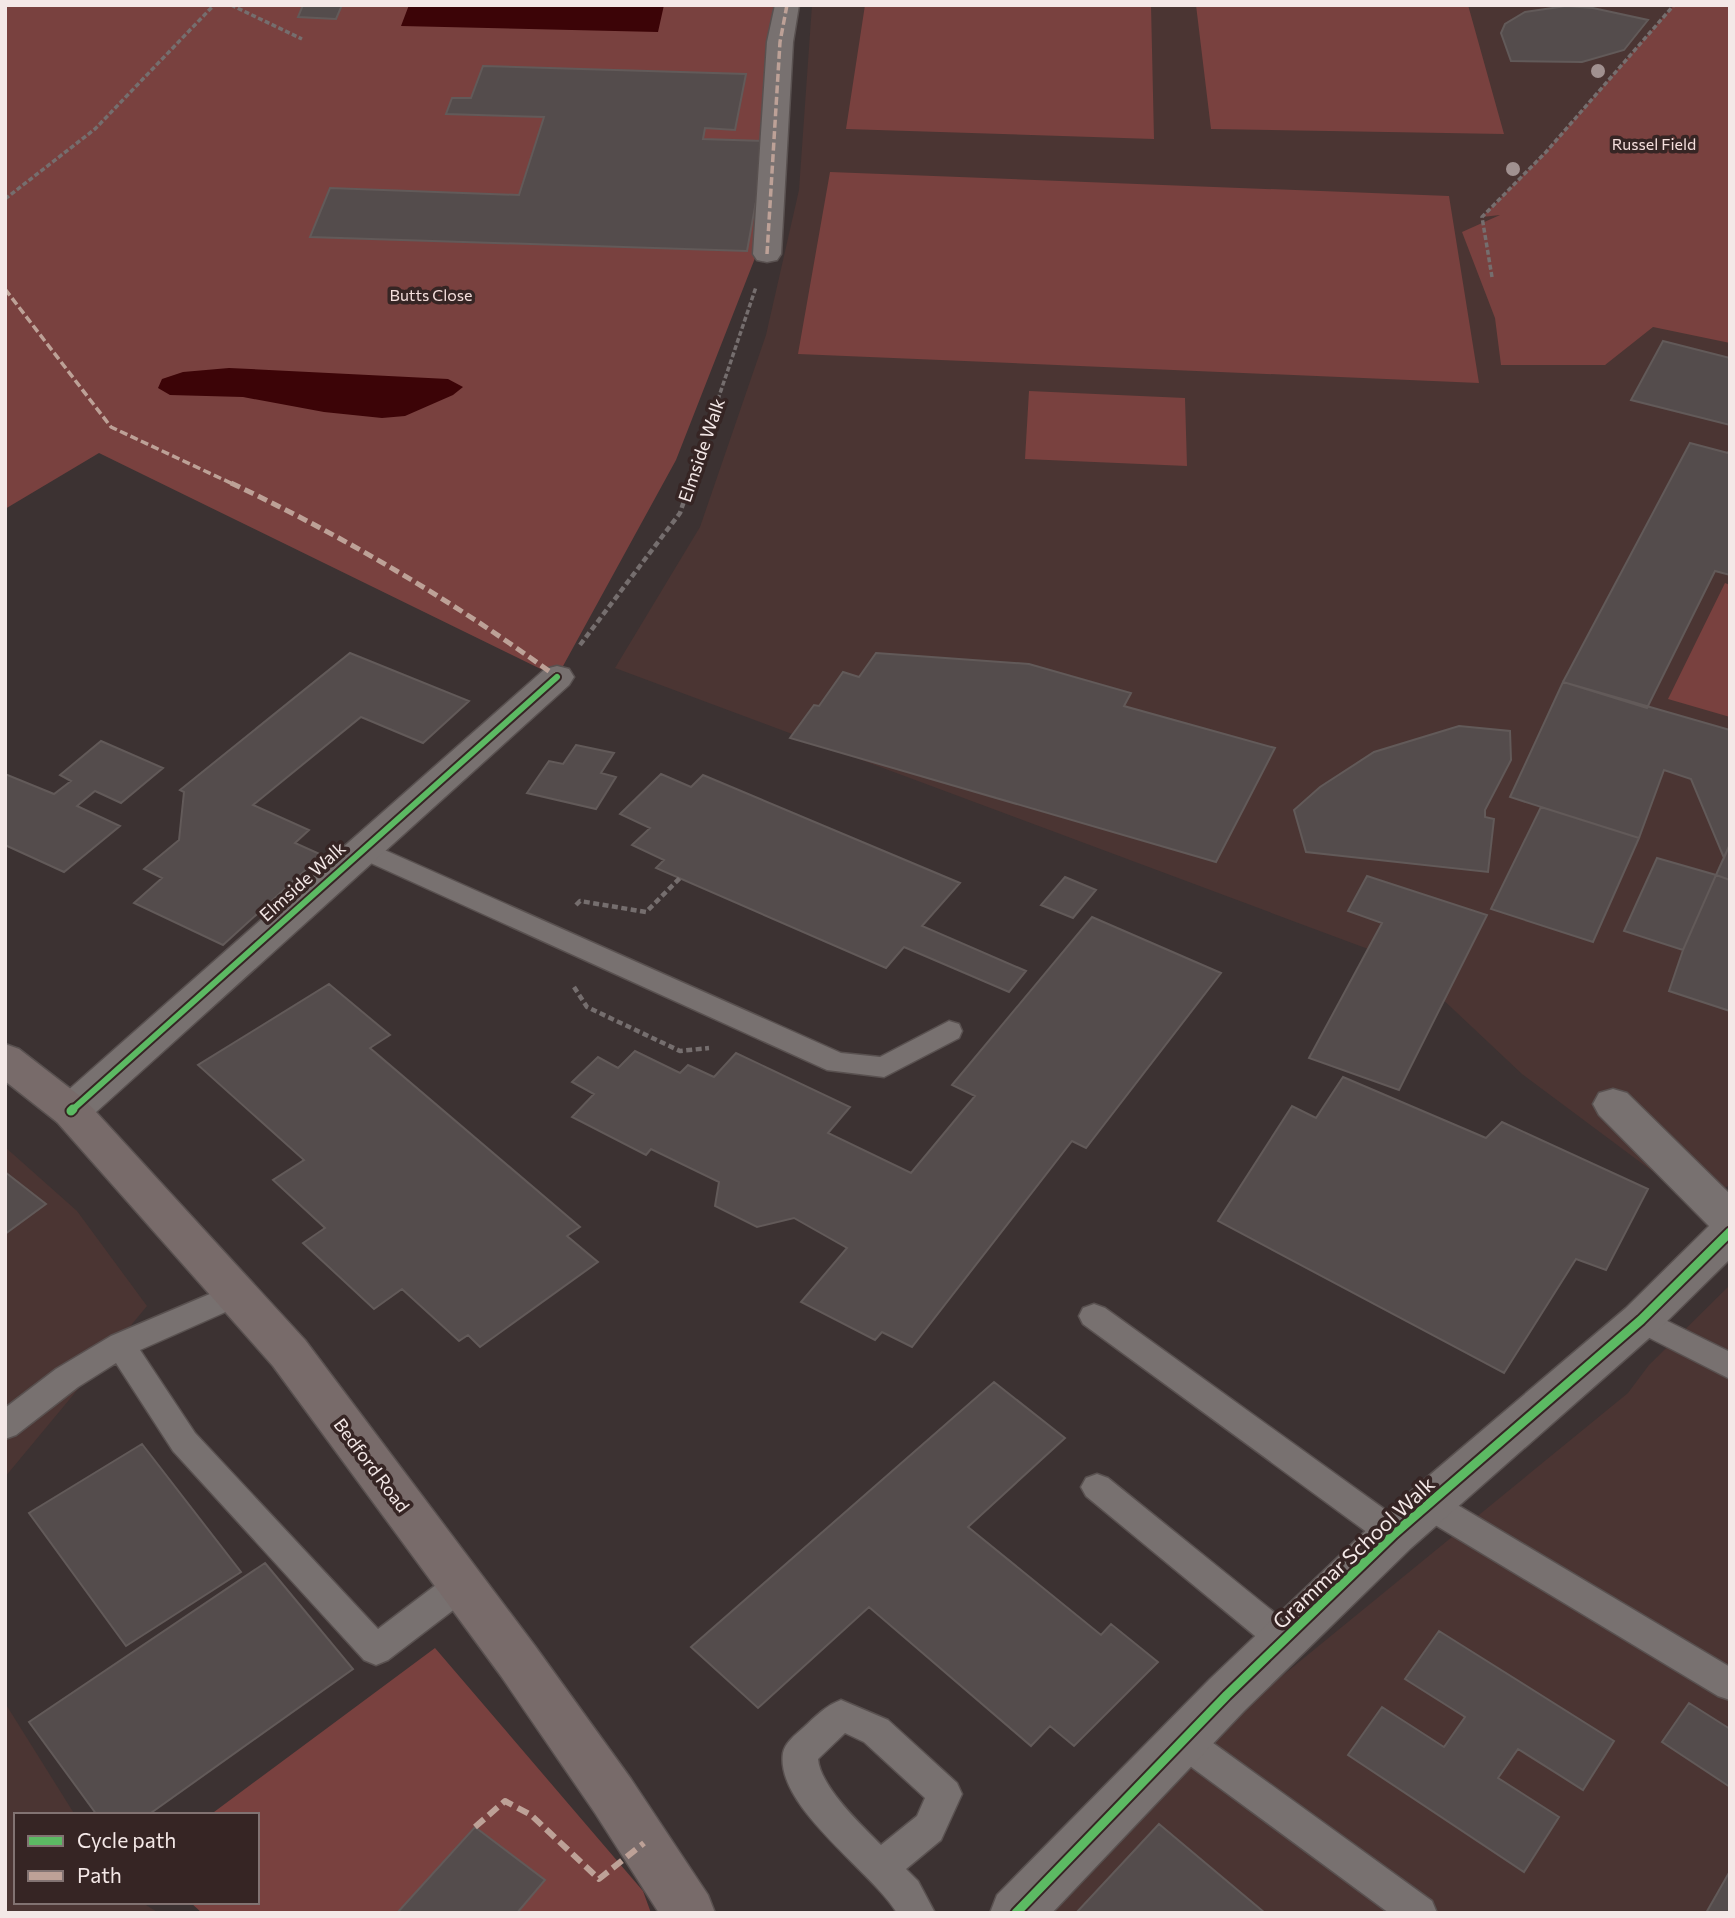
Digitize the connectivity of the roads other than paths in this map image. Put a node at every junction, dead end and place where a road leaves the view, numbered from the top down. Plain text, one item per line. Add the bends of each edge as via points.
1 (787, 5) edge
2 (767, 254) dead end
3 (556, 677) road end
4 (362, 849) junction
5 (949, 1031) dead end
6 (5, 1059) edge
7 (1613, 1104) dead end
8 (71, 1111) junction
9 (1730, 1221) edge
10 (1730, 1233) edge
11 (239, 1294) junction
12 (1094, 1316) dead end
13 (1641, 1320) junction
14 (122, 1345) junction
15 (1730, 1367) edge
16 (5, 1426) edge
17 (1097, 1487) dead end
18 (1428, 1504) junction
19 (1394, 1534) junction
20 (461, 1585) junction
21 (1284, 1640) junction
22 (1730, 1685) edge
23 (1183, 1741) junction
24 (881, 1867) dead end
25 (689, 1913) edge
26 (917, 1913) edge
27 (1016, 1913) edge
28 (1419, 1913) edge

1 - 2 street via 780,42
3 - 4 street, Elmside Walk
4 - 5 lane via 837,1063 884,1067
4 - 8 street, Elmside Walk
6 - 8 main road, Bedford Road
7 - 9 street
8 - 11 main road, Bedford Road
10 - 13 street, Grammar School Walk
11 - 14 lane
11 - 20 main road, Bedford Road via 289,1353
12 - 19 lane
13 - 15 lane
13 - 18 street, Grammar School Walk
14 - 16 lane via 67,1378
14 - 20 lane via 184,1442 376,1650
17 - 21 lane
18 - 19 street, Grammar School Walk
18 - 22 lane
19 - 21 street, Grammar School Walk
20 - 25 main road, Bedford Road via 613,1796
21 - 23 street, Grammar School Walk
23 - 27 street, Grammar School Walk
23 - 28 lane
24 - 26 lane

